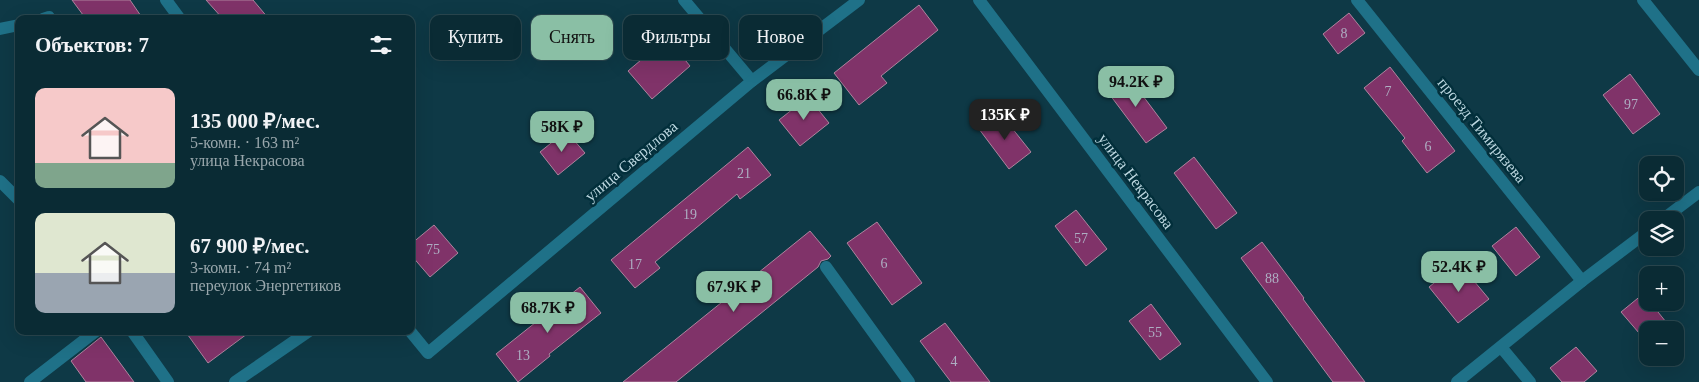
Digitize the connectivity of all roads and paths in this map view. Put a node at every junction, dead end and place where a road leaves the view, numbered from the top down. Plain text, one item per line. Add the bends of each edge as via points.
1 (166, 0) edge
2 (684, 0) edge
3 (859, 0) edge
4 (979, 0) edge
5 (1357, 0) edge
6 (1643, 0) edge
7 (177, 15) edge
8 (15, 26) edge
9 (0, 29) edge
10 (1699, 70) edge
11 (752, 81) junction
12 (0, 181) edge
13 (1699, 192) edge
14 (15, 196) edge
15 (1674, 211) edge
16 (1639, 238) edge
17 (826, 267) dead end
18 (1582, 281) junction
19 (91, 335) edge
20 (135, 335) edge
21 (303, 335) edge
22 (413, 335) edge
23 (1501, 347) junction
24 (30, 382) edge
25 (168, 382) edge
26 (235, 382) edge
27 (909, 382) edge
28 (1267, 382) edge
29 (1457, 382) edge
30 (1530, 382) edge

1 - 7 street
2 - 11 street
3 - 11 street, улица Свердлова
4 - 28 street, улица Некрасова
5 - 18 street, проезд Тимирязева
6 - 10 street
8 - 9 street
11 - 22 street, улица Свердлова via 428,353
12 - 14 street
13 - 15 street
16 - 18 street
17 - 27 street
18 - 23 street
19 - 24 street
20 - 25 street
21 - 26 street
23 - 29 street
23 - 30 street

